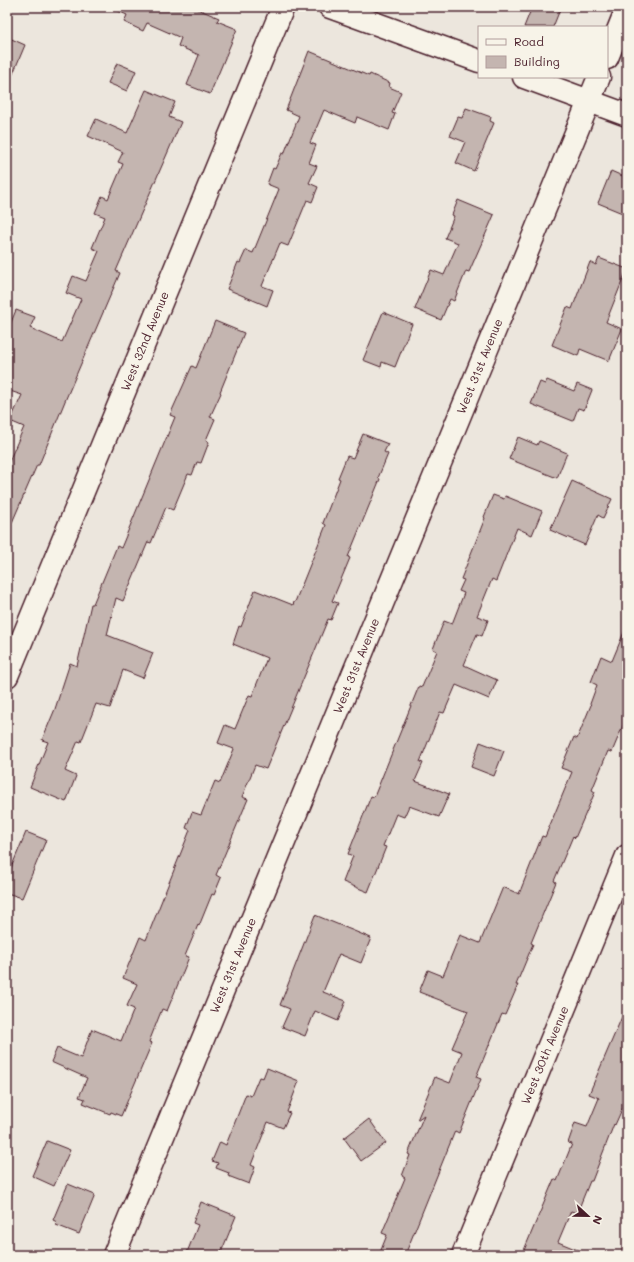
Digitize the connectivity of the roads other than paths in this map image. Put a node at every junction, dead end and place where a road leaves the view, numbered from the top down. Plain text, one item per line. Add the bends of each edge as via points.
1 (283, 7) edge
2 (330, 7) edge
3 (627, 8) edge
4 (608, 56) edge
5 (478, 61) edge
6 (527, 78) edge
7 (599, 78) edge
8 (590, 101) junction
9 (627, 115) edge
10 (7, 676) edge
11 (627, 856) edge
12 (114, 1255) edge
13 (463, 1255) edge

1 - 10 street, West 32nd Avenue
2 - 5 street
3 - 4 street
6 - 8 street
7 - 8 street, West 31st Avenue
8 - 9 street
8 - 12 street, West 31st Avenue
11 - 13 street, West 30th Avenue

